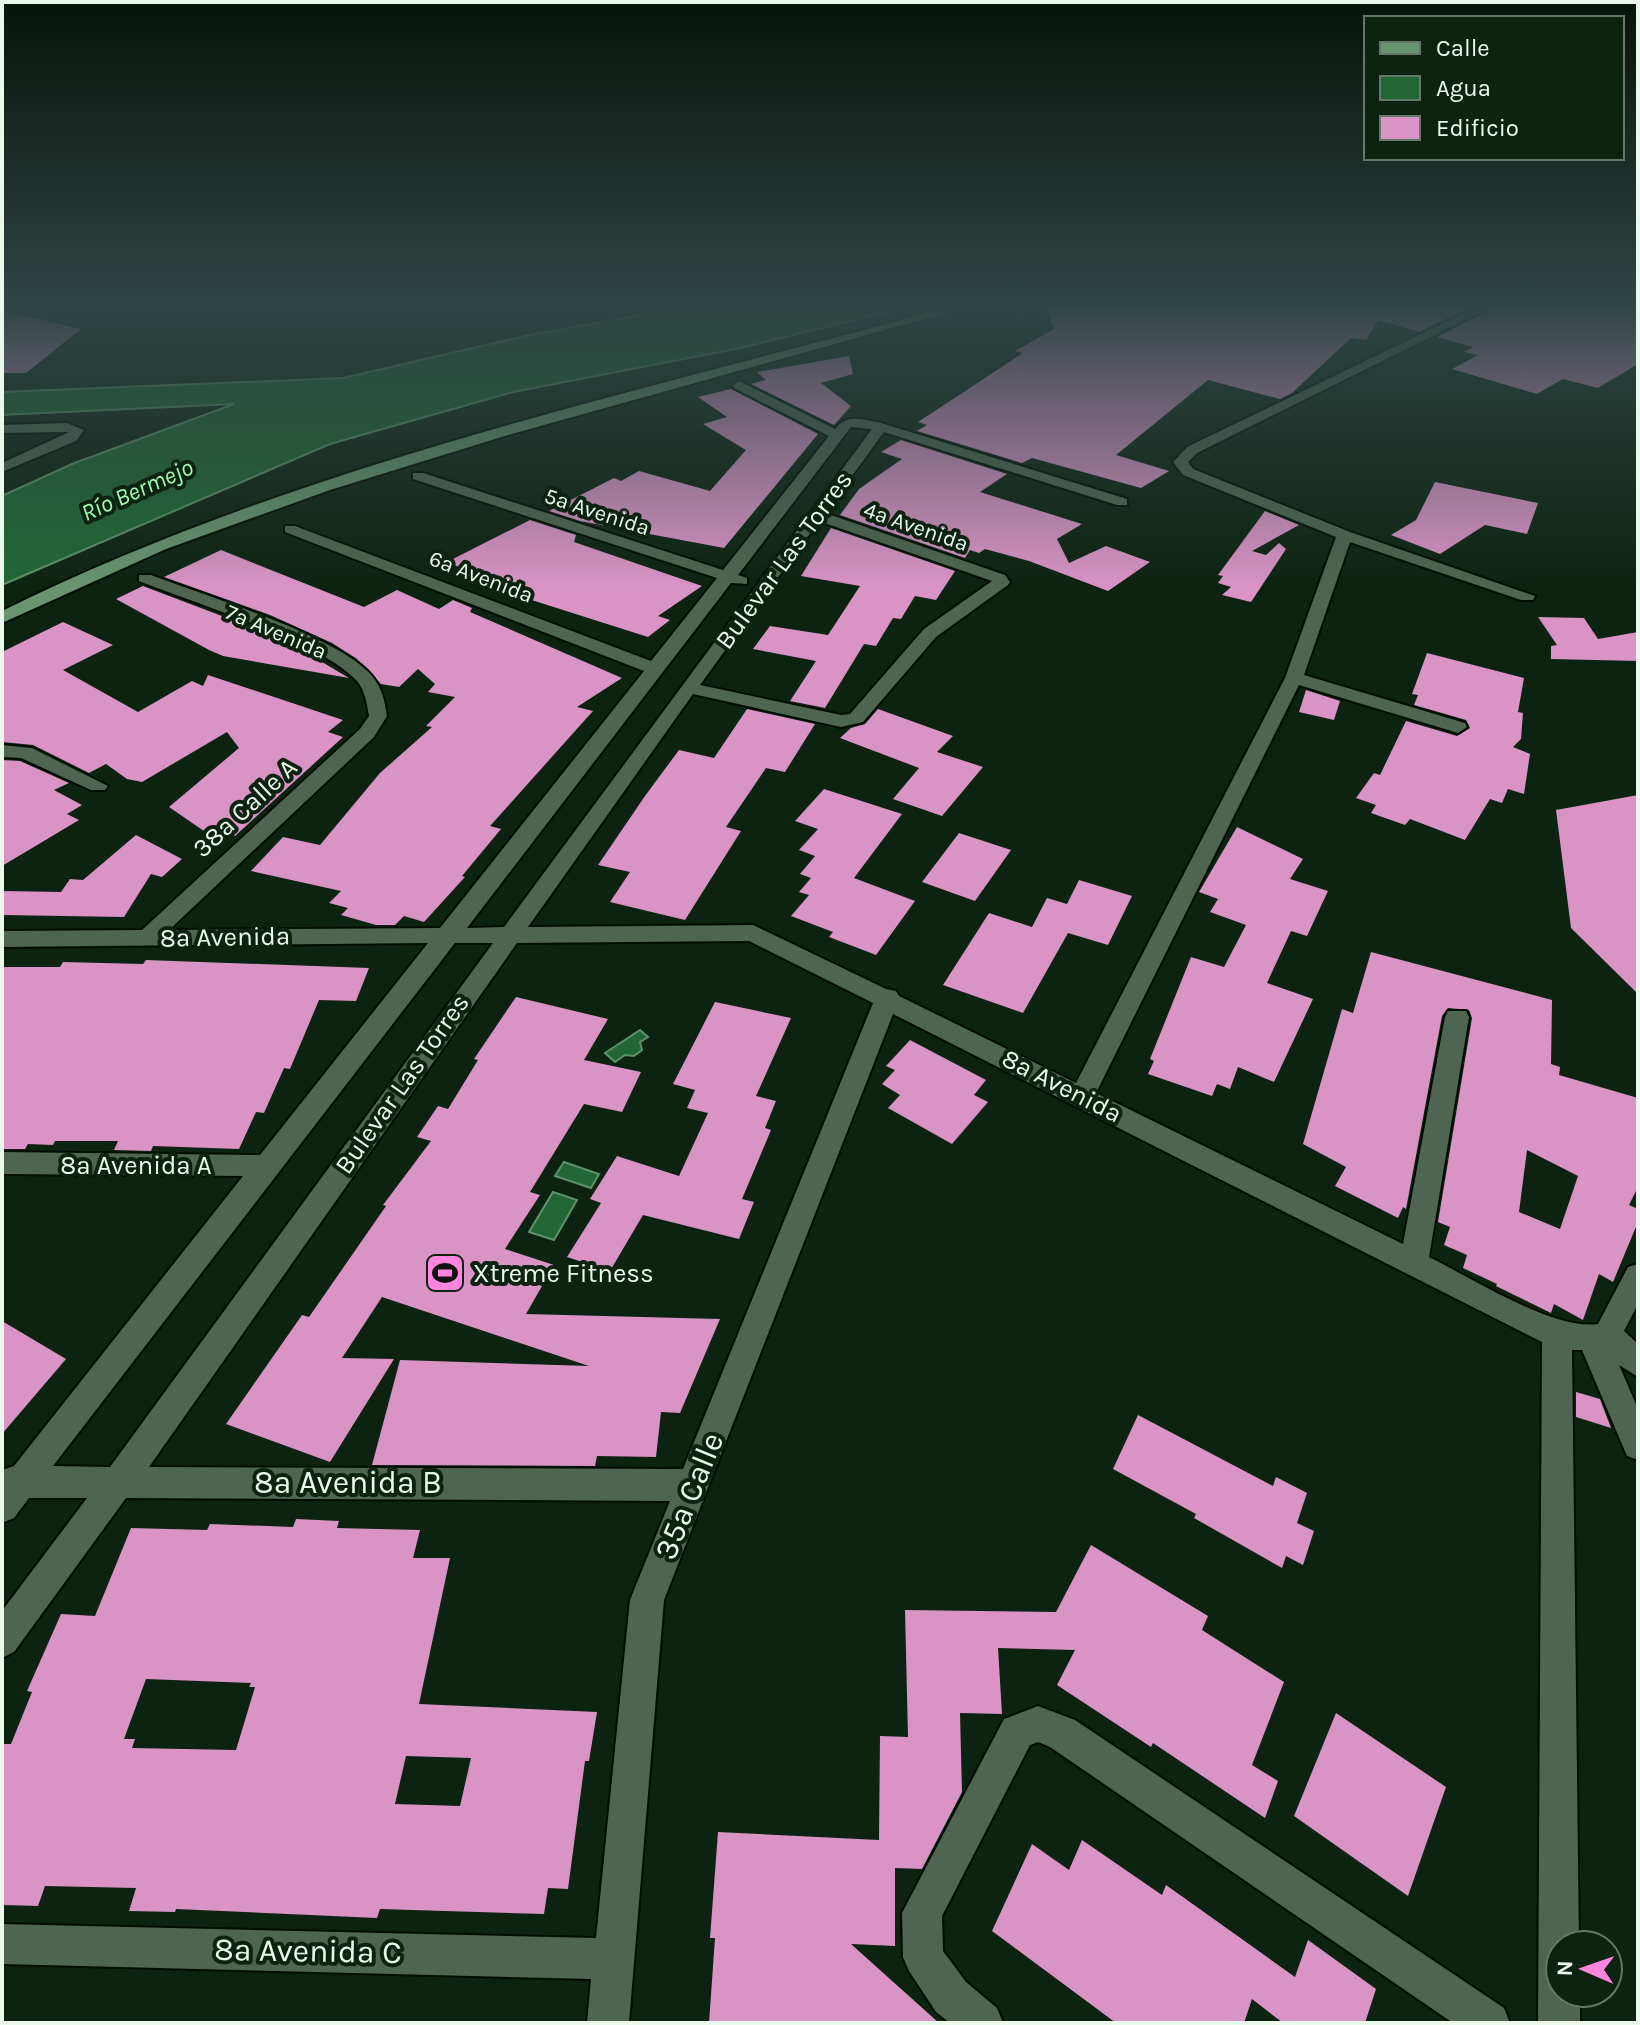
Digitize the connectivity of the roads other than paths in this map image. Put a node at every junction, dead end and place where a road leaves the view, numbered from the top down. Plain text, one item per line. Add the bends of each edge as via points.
1 (619, 398) edge
2 (765, 398) edge
3 (1297, 398) edge
4 (881, 427) junction
5 (2, 429) edge
6 (837, 435) junction
7 (2, 468) edge
8 (418, 476) dead end
9 (1122, 502) dead end
10 (815, 515) junction
11 (290, 529) dead end
12 (1345, 535) junction
13 (145, 578) dead end
14 (727, 578) junction
15 (763, 586) junction
16 (1527, 596) dead end
17 (2, 618) edge
18 (655, 669) junction
19 (1294, 678) junction
20 (691, 688) junction
21 (378, 716) joint
22 (618, 719) junction
23 (663, 727) junction
24 (1458, 727) dead end
25 (2, 751) edge
26 (98, 786) dead end
27 (448, 934) junction
28 (508, 935) junction
29 (147, 938) junction
30 (2, 939) edge
31 (888, 997) junction
32 (1457, 1017) dead end
33 (1082, 1096) junction
34 (2, 1163) edge
35 (269, 1166) junction
36 (1413, 1266) junction
37 (1638, 1276) edge
38 (1557, 1335) junction
39 (1600, 1336) junction
40 (1638, 1363) edge
41 (1638, 1445) edge
42 (121, 1481) junction
43 (694, 1485) junction
44 (8, 1490) edge
45 (2, 1640) edge
46 (2, 1944) edge
47 (614, 1959) junction
48 (608, 2023) edge
49 (982, 2023) edge
50 (1489, 2023) edge
51 (1559, 2023) edge

1 - 17 main road via 346,478 200,528
2 - 6 street
3 - 12 street via 1192,450 1180,462 1188,472
4 - 6 street, Bulevar Las Torres via 854,422
4 - 9 street
4 - 10 street, Bulevar Las Torres
5 - 7 street via 77,430 71,438
6 - 14 street, Bulevar Las Torres
8 - 14 street, 5a Avenida
10 - 15 street, Bulevar Las Torres
10 - 20 street, 4a Avenida via 1002,582 930,633 866,711 841,721
11 - 18 street, 6a Avenida
12 - 16 street
12 - 19 street
13 - 21 street, 7a Avenida via 330,653 363,677
14 - 15 street, 5a Avenida
14 - 18 street, Bulevar Las Torres
15 - 20 street, Bulevar Las Torres
18 - 22 street, Bulevar Las Torres
19 - 24 street
19 - 33 street
20 - 23 street, Bulevar Las Torres
21 - 29 street, 38a Calle A via 367,733
22 - 23 street
22 - 27 street, Bulevar Las Torres
23 - 28 street, Bulevar Las Torres
25 - 26 street via 25,752
27 - 28 street, 8a Avenida
27 - 29 street, 8a Avenida
27 - 35 street, Bulevar Las Torres
28 - 31 street, 8a Avenida via 753,933
28 - 42 street, Bulevar Las Torres
29 - 30 street, 8a Avenida
31 - 33 street, 8a Avenida
31 - 43 street, 35a Calle
32 - 36 street
33 - 36 street, 8a Avenida
34 - 35 street, 8a Avenida A
35 - 44 street, Bulevar Las Torres
36 - 38 street, 8a Avenida
37 - 39 street
38 - 39 street, 8a Avenida
38 - 51 street
39 - 40 street
39 - 41 street
42 - 43 street, 8a Avenida B
42 - 44 street, 8a Avenida B
42 - 45 street, Bulevar Las Torres
43 - 47 street, 35a Calle via 647,1600
46 - 47 street, 8a Avenida C
47 - 48 street, 35a Calle
49 - 50 street via 951,1997 923,1957 922,1913 1017,1732 1038,1724 1062,1733

